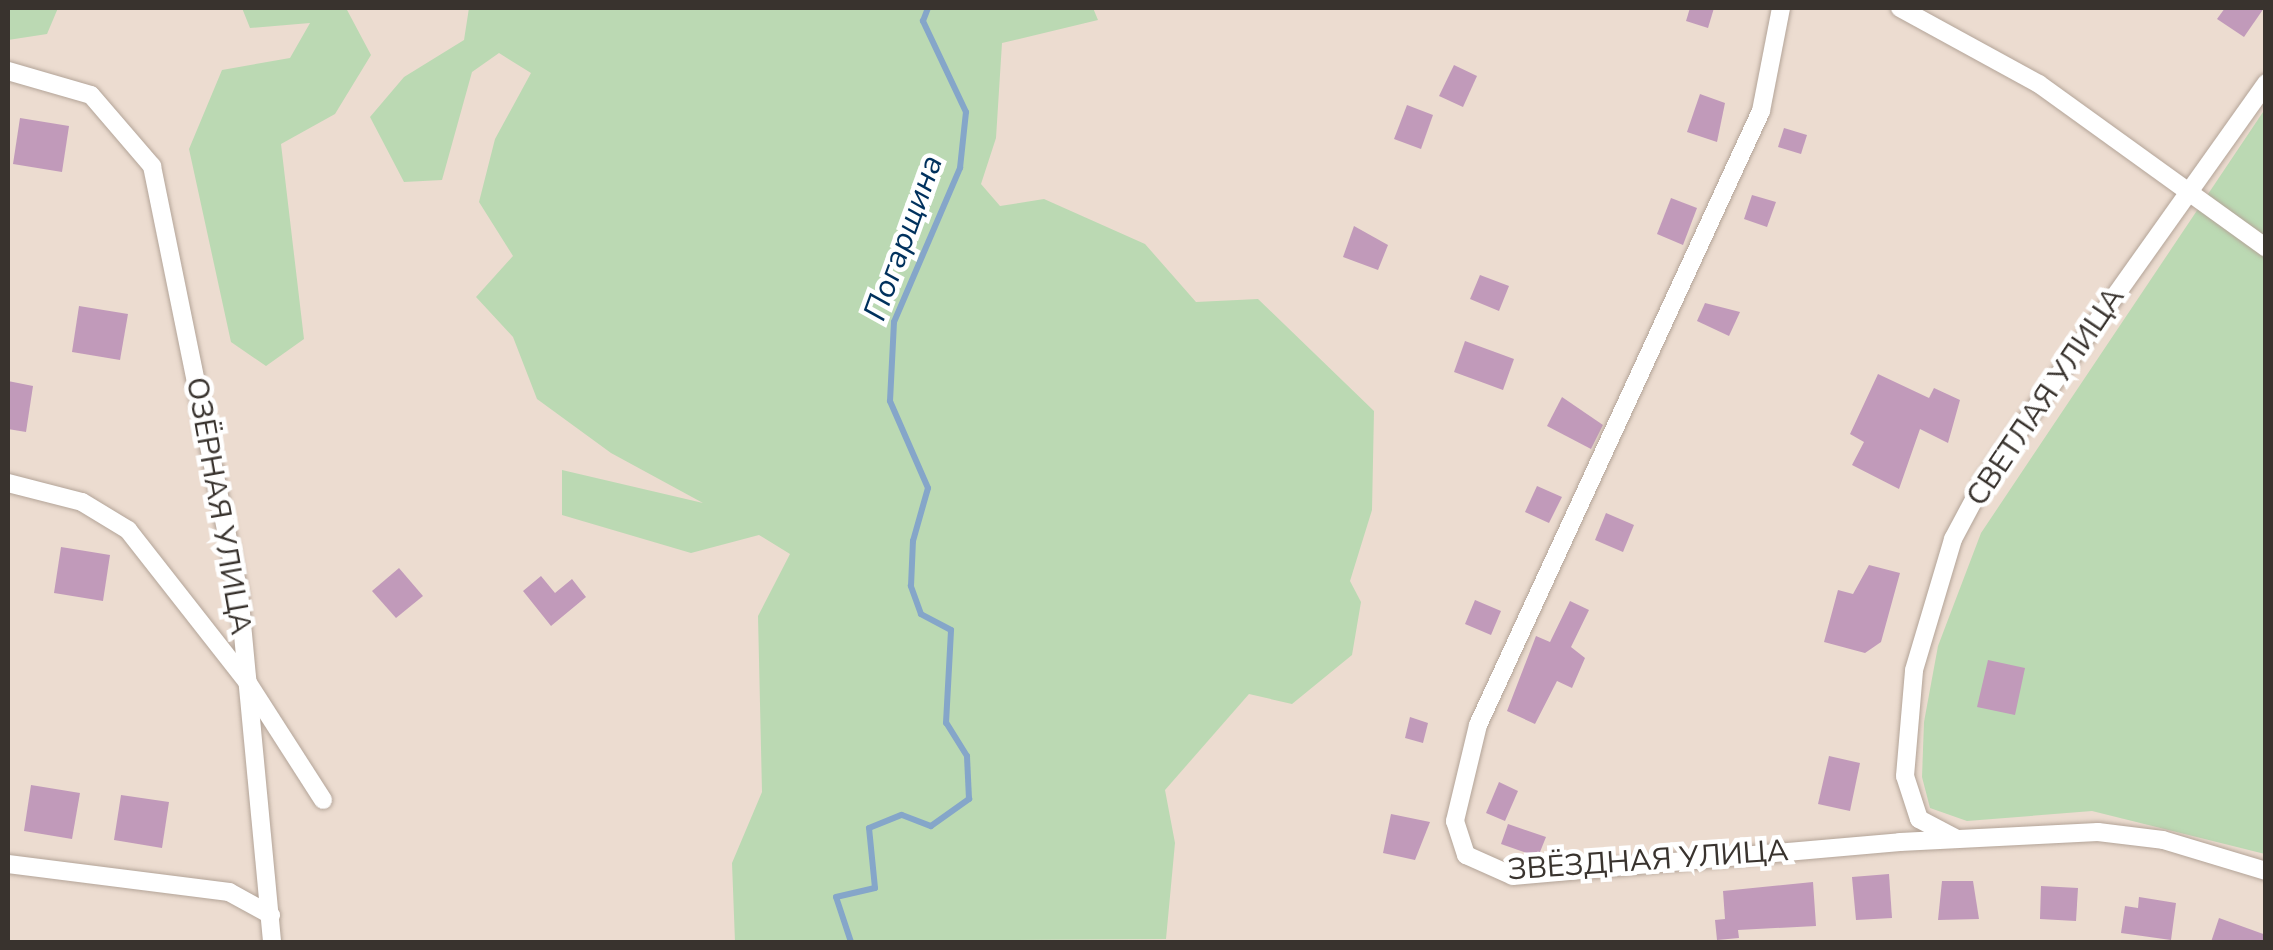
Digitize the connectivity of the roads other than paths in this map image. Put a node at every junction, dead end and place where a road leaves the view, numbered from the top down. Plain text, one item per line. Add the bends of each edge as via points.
1 (1781, 8) edge
2 (1900, 8) edge
3 (8, 71) edge
4 (2266, 83) edge
5 (2188, 193) junction
6 (2266, 248) edge
7 (8, 483) edge
8 (248, 683) junction
9 (323, 800) dead end
10 (1957, 840) junction
11 (8, 864) edge
12 (2266, 871) edge
13 (270, 915) junction
14 (272, 942) edge

1 - 10 street, ЗВЁЗДНАЯ УЛИЦА via 1761,110 1509,646 1478,725 1455,820 1466,854 1513,876
2 - 5 street via 2039,84
3 - 8 street, ОЗЁРНАЯ УЛИЦА via 91,95 152,166 239,592
4 - 5 street, СВЕТЛАЯ УЛИЦА
5 - 6 street
5 - 10 street, СВЕТЛАЯ УЛИЦА via 1985,479 1953,539 1914,670 1906,776 1918,819
7 - 8 street via 82,502 128,530
8 - 9 street
8 - 13 street, ОЗЁРНАЯ УЛИЦА
10 - 12 street, ЗВЁЗДНАЯ УЛИЦА via 2098,832 2163,840
11 - 13 street via 228,892
13 - 14 street, ОЗЁРНАЯ УЛИЦА

